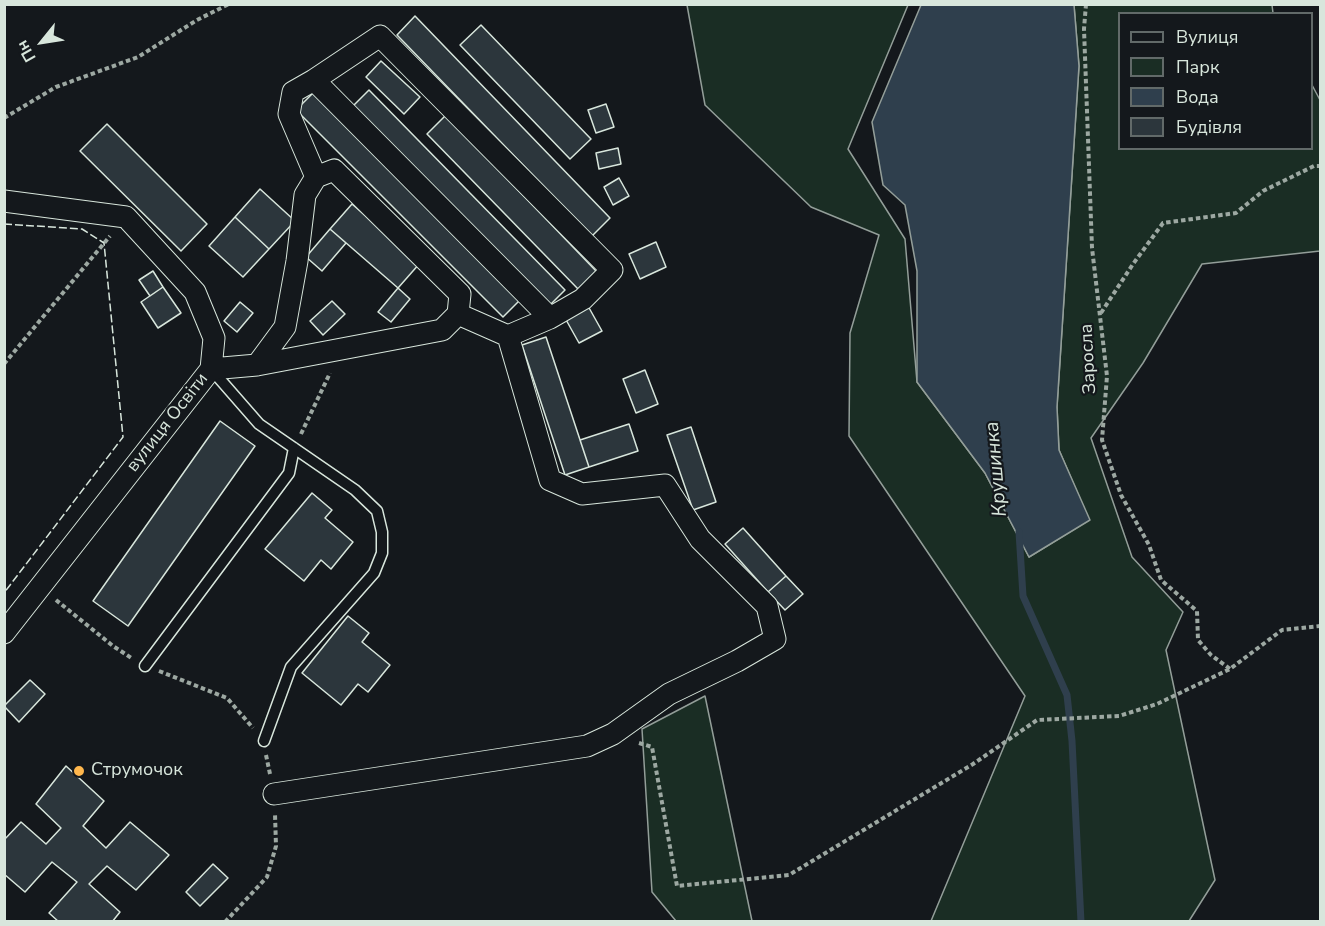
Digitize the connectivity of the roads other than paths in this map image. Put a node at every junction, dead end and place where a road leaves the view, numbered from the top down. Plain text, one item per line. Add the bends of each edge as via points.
1 (314, 80) junction
2 (316, 177) junction
3 (4, 201) edge
4 (458, 314) junction
5 (550, 318) junction
6 (508, 336) junction
7 (258, 365) junction
8 (211, 369) junction
9 (294, 448) junction
10 (4, 633) edge
11 (146, 666) road end
12 (264, 741) road end
13 (274, 794) road end

1 - 2 street via 293,93 289,114
1 - 5 street
1 - 5 street via 380,36 397,52 612,270 583,299
2 - 4 street via 334,170 460,294
2 - 7 street via 305,195 285,327
3 - 8 street, вулиця Освіти via 126,217 195,292 214,338
4 - 6 street
4 - 7 street via 442,330
5 - 6 street
6 - 13 street via 550,480 582,494 665,485 700,539 767,606 775,639 669,694 613,734 588,746
7 - 8 street
8 - 9 lane via 259,424
8 - 10 street, вулиця Освіти
9 - 11 lane via 289,474
9 - 12 lane via 355,490 377,511 382,553 374,573 291,667

